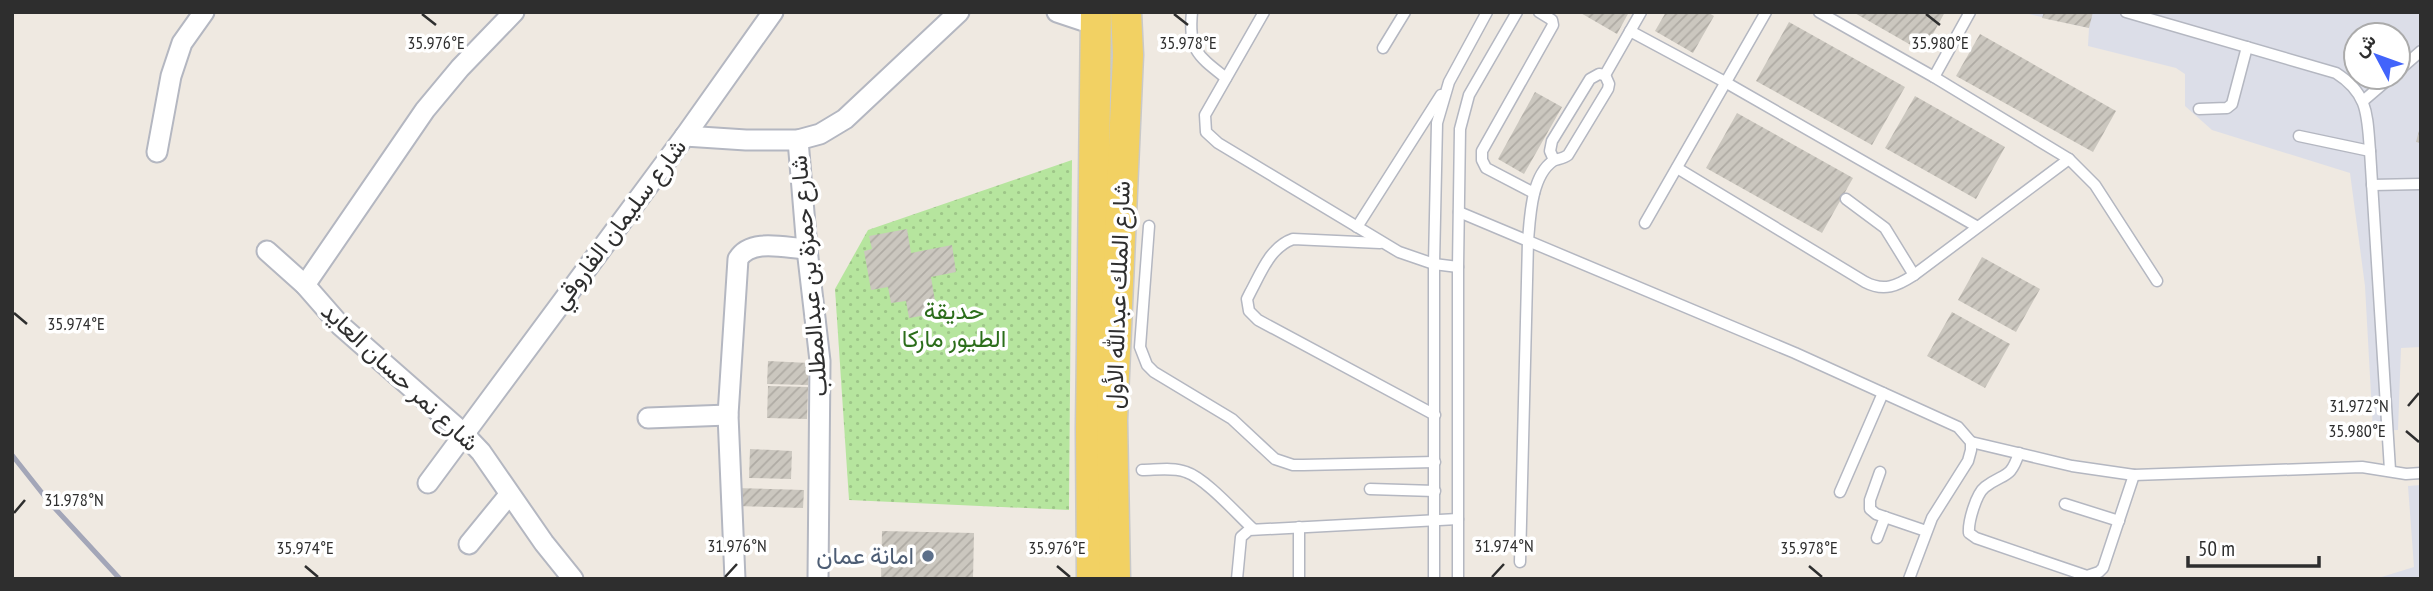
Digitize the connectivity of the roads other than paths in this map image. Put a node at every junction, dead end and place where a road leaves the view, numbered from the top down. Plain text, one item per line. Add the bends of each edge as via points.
1 (204, 12) edge
2 (514, 12) edge
3 (773, 12) edge
4 (959, 12) edge
5 (1057, 12) edge
6 (1126, 12) edge
7 (1192, 12) edge
8 (1264, 12) edge
9 (1405, 12) edge
10 (1487, 12) edge
11 (1517, 12) edge
12 (1539, 12) edge
13 (1641, 12) edge
14 (1766, 12) edge
15 (1819, 12) edge
16 (1970, 12) edge
17 (2126, 12) edge
18 (1096, 19) edge
19 (1630, 31) junction
20 (2247, 47) junction
21 (1383, 48) dead end
22 (1605, 75) junction
23 (1934, 77) junction
24 (1227, 78) junction
25 (1448, 82) junction
26 (1725, 82) junction
27 (2375, 91) edge
28 (2363, 101) junction
29 (2199, 109) dead end
30 (685, 136) junction
31 (2298, 136) dead end
32 (798, 140) junction
33 (2371, 151) junction
34 (157, 152) dead end
35 (2069, 159) junction
36 (1554, 160) junction
37 (1677, 168) junction
38 (2421, 184) edge
39 (2372, 185) junction
40 (1534, 193) junction
41 (1846, 199) dead end
42 (1459, 212) junction
43 (1645, 222) dead end
44 (1149, 226) dead end
45 (1976, 226) junction
46 (1357, 227) junction
47 (1528, 241) junction
48 (1382, 243) junction
49 (807, 249) junction
50 (267, 251) dead end
51 (1434, 264) junction
52 (1458, 267) junction
53 (1914, 275) junction
54 (2157, 281) dead end
55 (305, 285) junction
56 (1883, 393) junction
57 (728, 415) junction
58 (1435, 415) junction
59 (648, 418) dead end
60 (463, 433) junction
61 (1971, 442) junction
62 (2019, 453) junction
63 (1435, 463) junction
64 (2390, 470) junction
65 (1142, 471) dead end
66 (1880, 472) dead end
67 (2421, 473) edge
68 (2134, 475) junction
69 (428, 483) dead end
70 (1370, 489) dead end
71 (1435, 491) junction
72 (1840, 492) dead end
73 (509, 495) junction
74 (2065, 504) dead end
75 (1885, 517) junction
76 (1458, 519) junction
77 (1435, 520) junction
78 (2119, 521) junction
79 (1299, 527) junction
80 (1253, 529) junction
81 (1926, 531) junction
82 (1877, 538) dead end
83 (468, 544) dead end
84 (1520, 562) dead end
85 (573, 579) edge
86 (735, 579) edge
87 (818, 579) edge
88 (1092, 579) edge
89 (1115, 579) edge
90 (1237, 579) edge
91 (1298, 579) edge
92 (1434, 579) edge
93 (1458, 579) edge
94 (1909, 579) edge

1 - 34 street via 182,43
2 - 55 street via 425,110
3 - 30 street, شارع سليمان الفاروقي
4 - 32 street, شارع حمزة بن عبدالمطلب via 845,119
5 - 18 street
6 - 89 main road, شارع الملك عبدالله الأول via 1112,419
7 - 24 lane via 1194,48
8 - 24 lane
9 - 21 lane
10 - 25 lane
11 - 42 lane via 1464,111
12 - 40 lane via 1553,25 1482,151 1486,168
13 - 19 lane
14 - 26 lane
15 - 23 lane
16 - 23 lane
17 - 20 lane
18 - 88 main road, شارع الملك عبدالله الأول
19 - 22 lane
19 - 26 lane
20 - 28 lane via 2336,73
20 - 29 lane via 2232,104
22 - 36 lane via 1608,89 1568,155
22 - 36 lane via 1590,79 1559,130 1550,146
23 - 35 lane
24 - 46 lane via 1205,115 1210,138
25 - 46 lane
25 - 51 lane via 1436,134
26 - 37 lane
26 - 45 lane
27 - 28 lane
28 - 33 lane
30 - 32 street
30 - 60 street, شارع سليمان الفاروقي
31 - 33 lane
32 - 49 street, شارع حمزة بن عبدالمطلب
33 - 39 lane
35 - 45 lane
35 - 54 lane via 2095,185
36 - 40 lane
37 - 43 lane
37 - 53 lane via 1872,286 1896,286
38 - 39 lane
39 - 64 lane
40 - 47 lane
41 - 53 lane via 1885,228
42 - 47 lane
42 - 52 lane
44 - 63 lane via 1140,347 1154,372 1221,412 1284,463
45 - 53 lane
46 - 48 lane
47 - 56 lane
47 - 84 lane
48 - 51 lane
48 - 58 lane via 1283,242 1247,305 1258,320
49 - 57 street via 757,246 738,259
49 - 87 street, شارع حمزة بن عبدالمطلب via 820,361
50 - 55 street, شارع نمر حسان العايد
51 - 52 lane
51 - 58 lane
52 - 76 lane
55 - 60 street, شارع نمر حسان العايد via 340,325
56 - 61 lane via 1958,427
56 - 72 lane
57 - 59 street
57 - 86 street
58 - 63 lane
60 - 69 street, شارع سليمان الفاروقي
60 - 73 street, شارع نمر حسان العايد
61 - 62 lane
61 - 81 lane via 1968,461
62 - 68 lane
62 - 78 lane via 2011,472 1980,494 1968,529 1972,537 2087,576 2103,568
63 - 71 lane
64 - 67 lane
64 - 68 lane via 2362,467
65 - 80 lane via 1181,471 1195,476
66 - 75 lane via 1869,504 1872,512
68 - 78 lane
70 - 71 lane
71 - 77 lane
73 - 83 street
73 - 85 street, شارع نمر حسان العايد
74 - 78 lane
75 - 81 lane
75 - 82 lane
76 - 77 lane
76 - 93 lane
77 - 79 lane
77 - 92 lane
79 - 80 lane
79 - 91 lane
80 - 90 lane via 1241,537
81 - 94 lane

